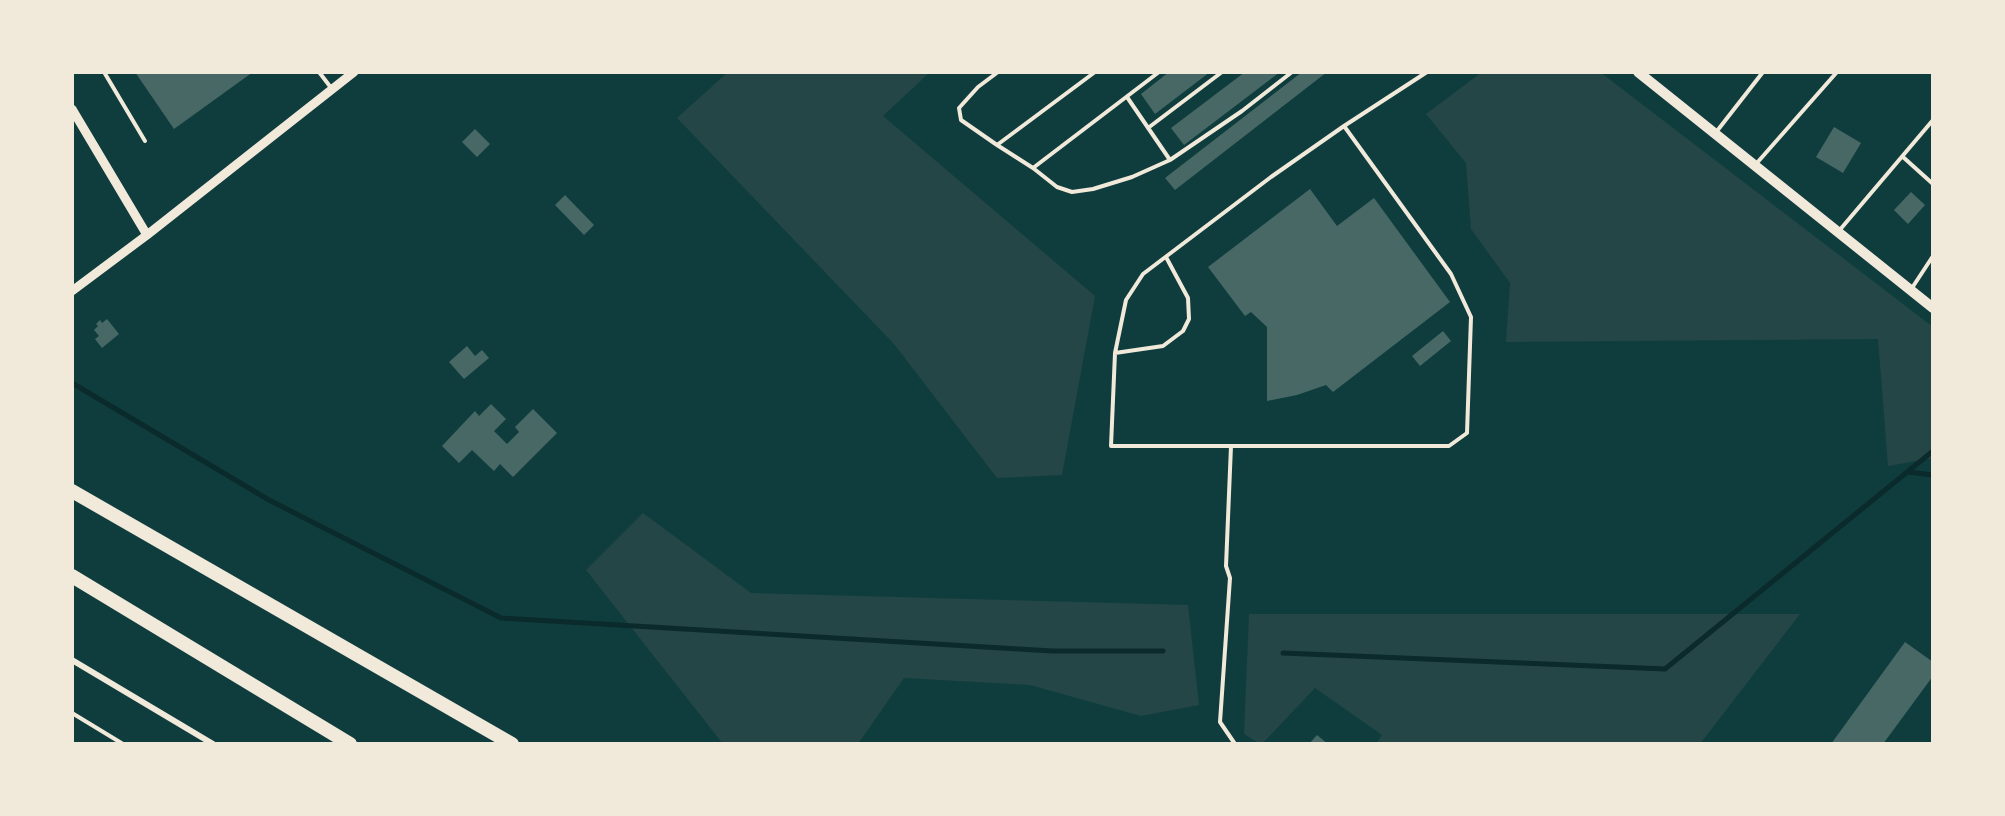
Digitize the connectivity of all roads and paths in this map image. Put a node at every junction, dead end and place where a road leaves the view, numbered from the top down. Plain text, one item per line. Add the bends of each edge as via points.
1 (104, 72) edge
2 (319, 72) edge
3 (354, 72) edge
4 (998, 72) edge
5 (1095, 72) edge
6 (1159, 72) edge
7 (1222, 72) edge
8 (1292, 72) edge
9 (1427, 72) edge
10 (1638, 72) edge
11 (1763, 72) edge
12 (1837, 72) edge
13 (332, 89) junction
14 (1127, 97) junction
15 (72, 109) edge
16 (1933, 120) edge
17 (1344, 126) junction
18 (1148, 128) junction
19 (1714, 134) junction
20 (145, 141) dead end
21 (997, 145) junction
22 (1903, 157) junction
23 (1170, 160) junction
24 (1755, 166) junction
25 (1033, 168) junction
26 (1933, 184) edge
27 (1837, 233) junction
28 (147, 235) junction
29 (1933, 256) edge
30 (1166, 257) junction
31 (1910, 290) junction
32 (72, 291) edge
33 (1933, 308) edge
34 (1115, 353) junction
35 (1232, 446) junction
36 (72, 490) edge
37 (72, 576) edge
38 (72, 660) edge
39 (72, 713) edge
40 (123, 744) edge
41 (213, 744) edge
42 (350, 744) edge
43 (512, 744) edge
44 (1235, 744) edge

1 - 20 lane
2 - 13 lane
3 - 13 street
4 - 21 lane via 959,108 962,120
5 - 21 lane
6 - 14 lane
7 - 18 lane
8 - 23 lane
9 - 17 lane
10 - 19 main road
11 - 19 lane
12 - 24 lane
13 - 28 street
14 - 18 lane
14 - 25 lane
15 - 28 street
16 - 22 lane
17 - 30 lane
17 - 35 lane via 1451,274 1472,317 1467,434 1449,446
18 - 23 lane
19 - 24 main road
21 - 25 lane
22 - 26 lane
22 - 27 lane
23 - 25 lane via 1132,177 1072,192 1057,187
24 - 27 main road
27 - 31 main road
28 - 32 street
29 - 31 lane
30 - 34 lane via 1143,274 1126,300
30 - 34 lane via 1188,298 1189,319 1183,331 1163,346
31 - 33 main road
34 - 35 lane via 1111,446
35 - 44 lane via 1226,566 1230,578 1220,722
36 - 43 highway
37 - 42 highway
38 - 41 street
39 - 40 lane

